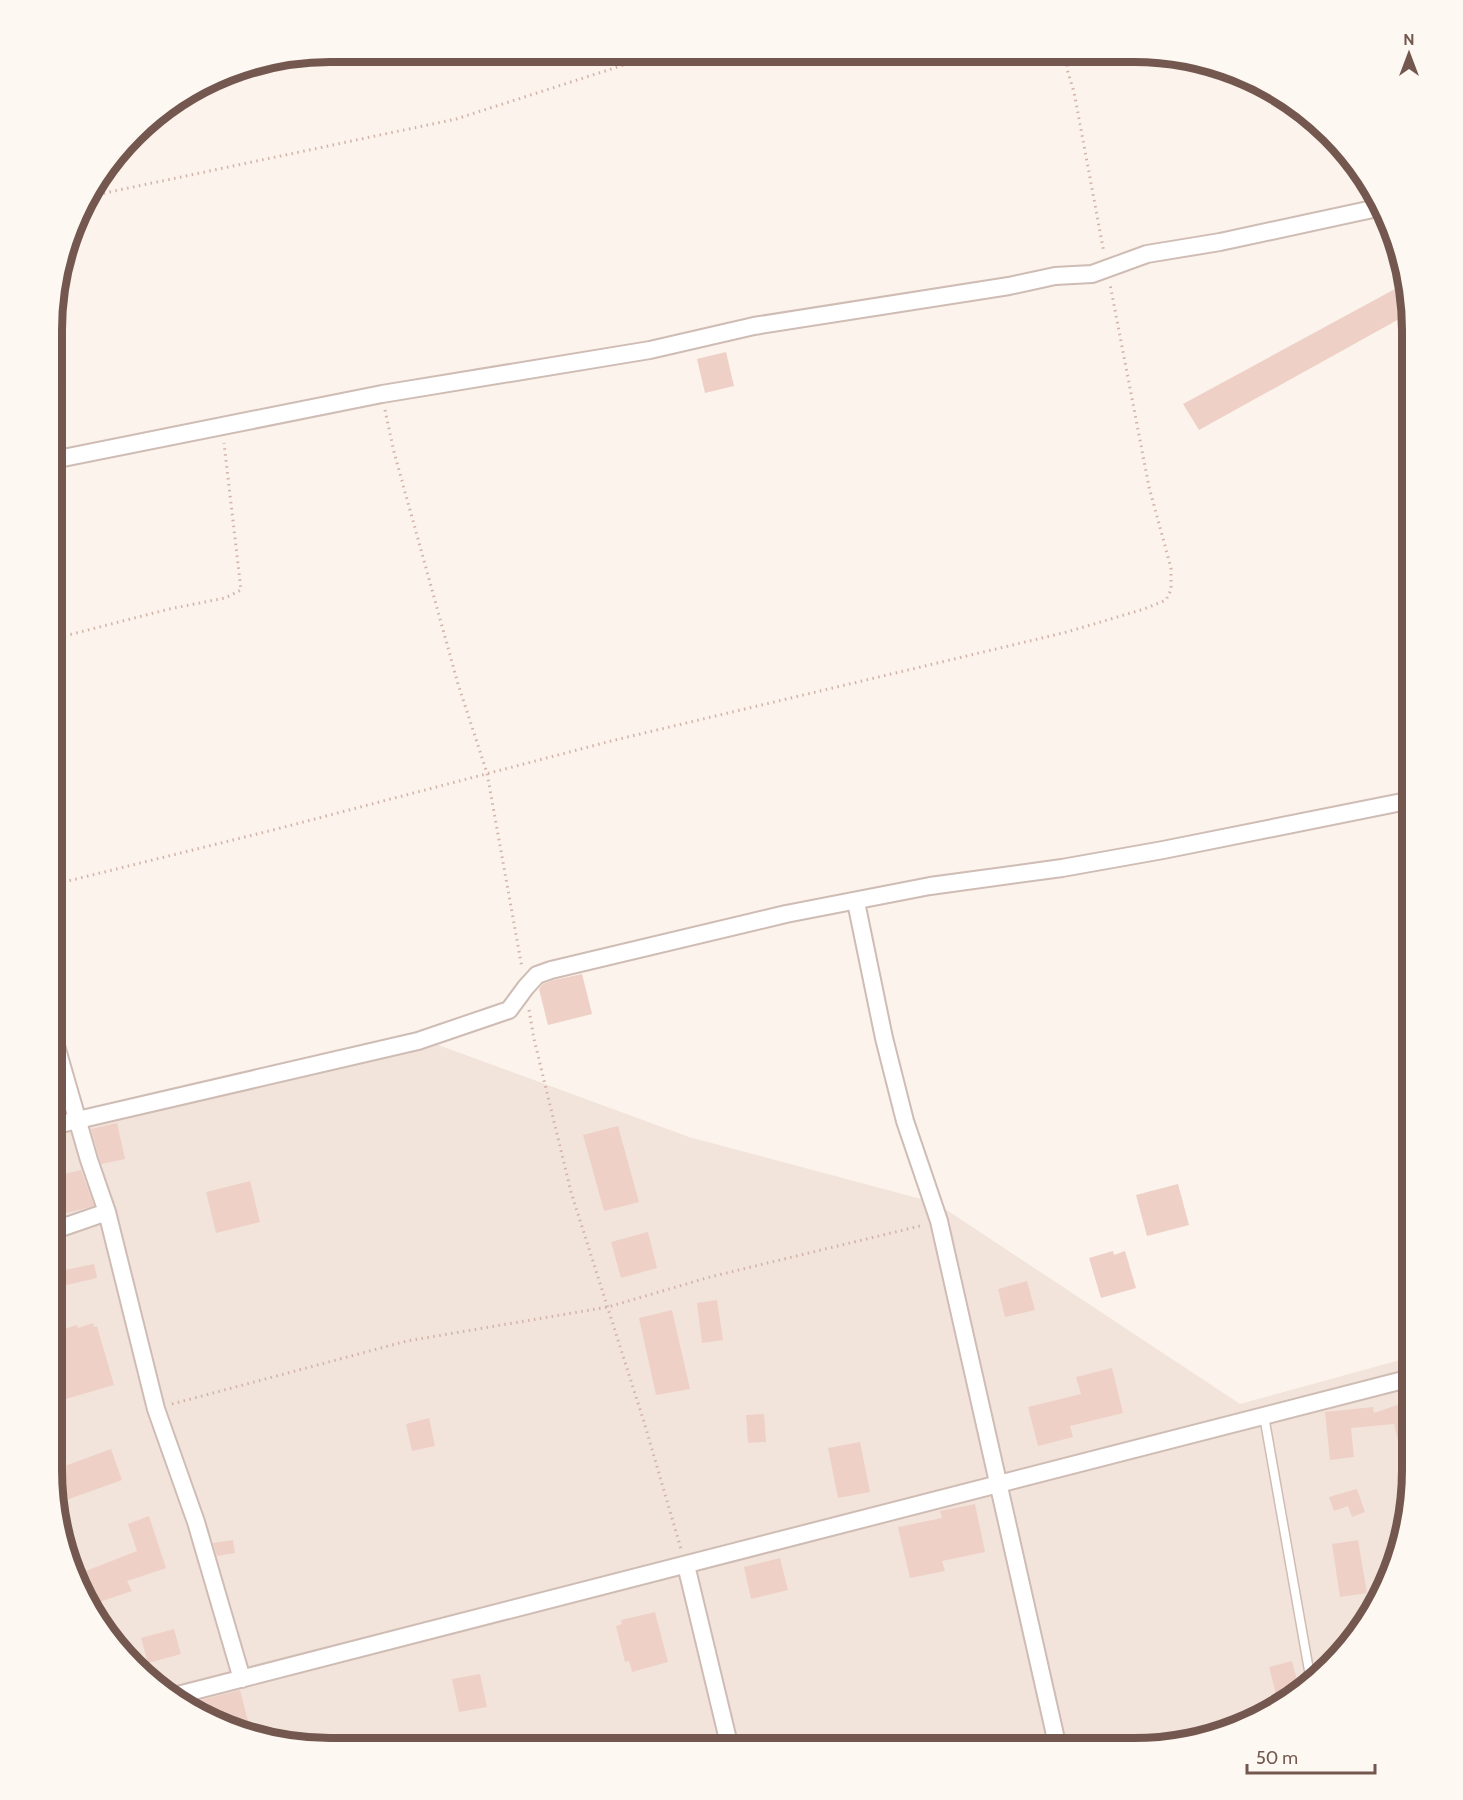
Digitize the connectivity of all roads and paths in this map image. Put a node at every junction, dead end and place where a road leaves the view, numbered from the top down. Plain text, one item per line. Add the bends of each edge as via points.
1 (633, 62) edge
2 (1067, 62) edge
3 (97, 195) edge
4 (1373, 209) edge
5 (1107, 268) junction
6 (223, 426) junction
7 (62, 458) edge
8 (62, 637) edge
9 (1402, 803) edge
10 (62, 883) edge
11 (856, 902) junction
12 (62, 1066) edge
13 (78, 1120) junction
14 (62, 1124) edge
15 (107, 1212) junction
16 (939, 1221) junction
17 (62, 1227) edge
18 (1402, 1381) edge
19 (156, 1409) junction
20 (1264, 1416) junction
21 (999, 1484) junction
22 (686, 1565) junction
23 (1309, 1673) edge
24 (242, 1679) junction
25 (182, 1694) edge
26 (728, 1738) edge
27 (1057, 1738) edge

1 - 3 path via 456,119
2 - 5 path
4 - 5 street via 1147,254
5 - 6 street via 1092,274 1055,276 754,326 650,350 382,394
5 - 10 path via 1149,487 1171,568 1171,590 1166,600 1067,632 615,740
6 - 7 street
6 - 8 path via 241,590 225,598
9 - 11 street via 1152,852 930,886
11 - 13 street via 786,914 551,970 537,975 509,1010 418,1041
11 - 16 street via 905,1121
12 - 13 street
13 - 14 street
13 - 15 street
15 - 17 street
15 - 19 street
16 - 19 path via 711,1277 608,1307 407,1341
16 - 21 street
18 - 20 street
19 - 24 street via 196,1522
20 - 21 street
20 - 23 lane
21 - 22 street
21 - 27 street
22 - 24 street
22 - 26 street
24 - 25 street

